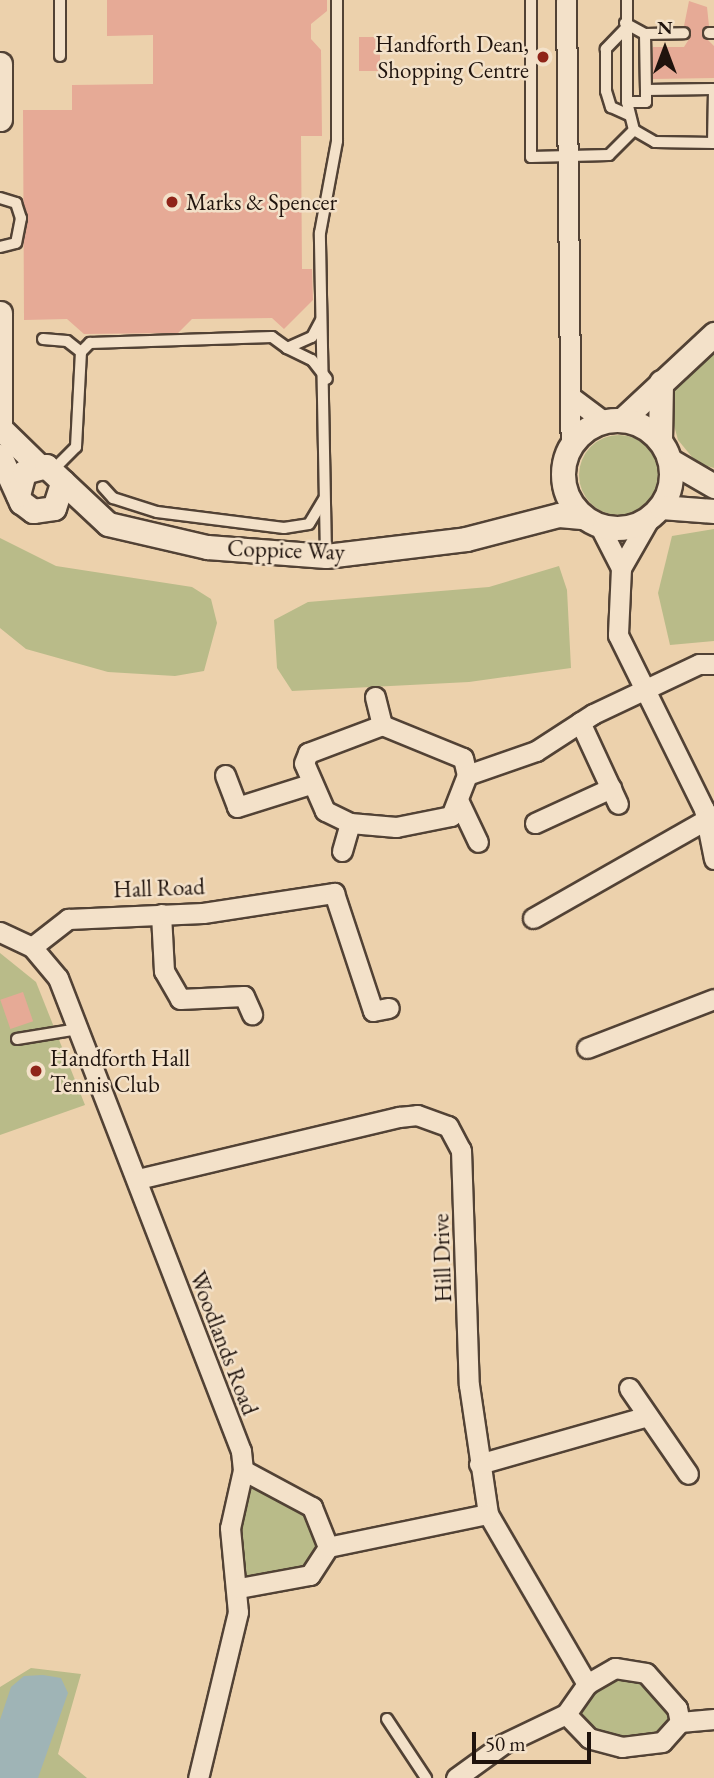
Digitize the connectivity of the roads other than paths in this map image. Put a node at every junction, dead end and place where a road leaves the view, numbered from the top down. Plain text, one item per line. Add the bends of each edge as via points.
1 (60, 0) edge
2 (337, 0) edge
3 (531, 0) edge
4 (566, 0) edge
5 (627, 0) edge
6 (625, 26) junction
7 (684, 33) dead end
8 (645, 34) junction
9 (60, 56) dead end
10 (0, 64) edge
11 (713, 89) edge
12 (646, 90) junction
13 (627, 102) junction
14 (629, 115) junction
15 (0, 119) edge
16 (634, 130) junction
17 (713, 144) edge
18 (568, 156) junction
19 (0, 198) edge
20 (0, 247) edge
21 (0, 313) edge
22 (321, 320) junction
23 (714, 334) edge
24 (43, 339) dead end
25 (287, 348) junction
26 (81, 352) junction
27 (327, 379) junction
28 (661, 382) junction
29 (574, 399) junction
30 (613, 420) junction
31 (0, 429) edge
32 (660, 440) junction
33 (571, 445) junction
34 (0, 456) edge
35 (671, 461) junction
36 (52, 472) junction
37 (563, 479) junction
38 (103, 486) dead end
39 (714, 486) edge
40 (18, 495) junction
41 (325, 496) junction
42 (48, 511) junction
43 (714, 511) edge
44 (655, 513) junction
45 (91, 515) junction
46 (592, 521) junction
47 (525, 522) junction
48 (326, 555) junction
49 (621, 568) junction
50 (714, 664) edge
51 (644, 690) junction
52 (375, 697) dead end
53 (580, 722) junction
54 (382, 726) junction
55 (225, 775) dead end
56 (467, 775) junction
57 (310, 784) junction
58 (459, 802) junction
59 (708, 814) edge
60 (349, 823) junction
61 (535, 823) dead end
62 (478, 842) dead end
63 (342, 851) dead end
64 (714, 859) edge
65 (161, 914) junction
66 (533, 918) dead end
67 (1, 931) edge
68 (32, 947) junction
69 (714, 999) edge
70 (389, 1008) dead end
71 (252, 1014) dead end
72 (79, 1029) junction
73 (17, 1040) dead end
74 (587, 1048) dead end
75 (138, 1179) junction
76 (629, 1388) dead end
77 (647, 1416) junction
78 (479, 1464) junction
79 (243, 1470) junction
80 (688, 1474) dead end
81 (488, 1514) junction
82 (328, 1548) junction
83 (239, 1588) junction
84 (587, 1684) junction
85 (566, 1714) junction
86 (387, 1718) dead end
87 (714, 1719) edge
88 (680, 1722) junction
89 (198, 1778) edge
90 (426, 1778) edge
91 (456, 1778) edge

1 - 9 lane
2 - 22 lane via 337,141 320,206
3 - 18 lane via 531,157
4 - 18 street
5 - 6 lane
6 - 8 lane
6 - 13 lane
6 - 14 lane via 606,49 606,91 611,107
7 - 8 lane
8 - 12 lane
10 - 15 street
11 - 12 lane
11 - 17 lane
12 - 13 lane via 646,102
13 - 14 lane
14 - 16 lane
16 - 17 lane via 655,142
16 - 18 lane via 617,153
18 - 29 street
19 - 20 lane via 16,203 21,219 16,243
21 - 31 street
22 - 25 lane via 312,337
22 - 27 lane
23 - 28 street
24 - 26 lane via 67,341
25 - 26 lane via 272,337 106,338
25 - 27 lane via 312,360
26 - 36 lane via 76,447
27 - 41 lane
28 - 30 street
28 - 32 street
29 - 30 street
29 - 33 street
30 - 32 street
30 - 33 street
31 - 36 street
32 - 35 street
33 - 37 street
34 - 40 street
35 - 39 street
35 - 44 street
36 - 40 street via 19,479
36 - 42 street via 63,496
36 - 45 street
37 - 46 street
37 - 47 street
38 - 41 lane via 113,498 141,507 248,525 309,524
40 - 42 street via 33,511
41 - 48 lane
42 - 45 street, Coppice Way
43 - 44 street
44 - 46 street via 633,526
44 - 49 street
45 - 48 street, Coppice Way via 153,538
46 - 47 street, Coppice Way
46 - 49 street
47 - 48 street, Coppice Way via 466,539
49 - 51 street via 618,635
50 - 51 street via 699,664
51 - 53 street
51 - 59 street
52 - 54 street
53 - 56 street via 536,751
53 - 61 street via 614,796
54 - 56 street via 412,742 455,751
54 - 57 street via 308,753
55 - 57 street via 237,807
56 - 58 street
57 - 60 street via 325,811
58 - 60 street via 451,816 421,826
58 - 62 street
59 - 64 street
59 - 66 street
60 - 63 street
65 - 68 street, Hall Road via 68,919
65 - 70 street, Hall Road via 334,893 373,1011
65 - 71 street via 164,971 180,999 244,996
67 - 68 street
68 - 72 street, Woodlands Road via 58,978
69 - 74 street
72 - 73 lane
72 - 75 street, Woodlands Road
75 - 78 street, Hill Drive via 399,1117 417,1115 448,1126 461,1150 464,1179 468,1385
75 - 79 street, Woodlands Road
76 - 77 street
77 - 78 street
77 - 80 street
78 - 81 street, Hill Drive
79 - 82 street via 312,1507
79 - 83 street via 230,1528
81 - 82 street
81 - 84 street, Hill Drive
82 - 83 street via 310,1575
83 - 89 street via 230,1654
84 - 85 street
84 - 88 street via 615,1668 635,1668 662,1688
85 - 88 street via 589,1738 622,1747 662,1742
85 - 91 street via 513,1739
86 - 90 lane
87 - 88 street

